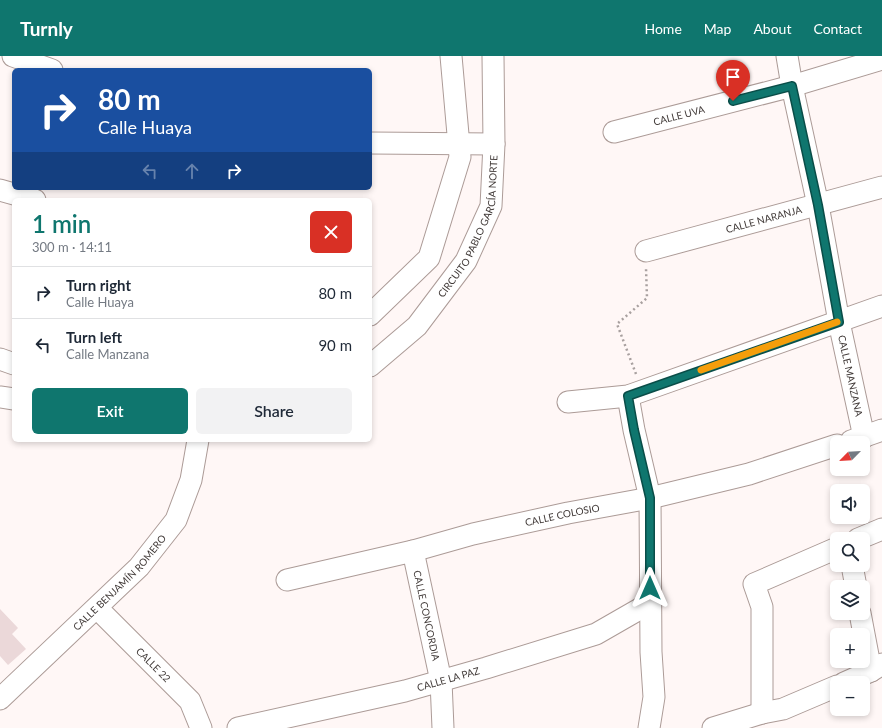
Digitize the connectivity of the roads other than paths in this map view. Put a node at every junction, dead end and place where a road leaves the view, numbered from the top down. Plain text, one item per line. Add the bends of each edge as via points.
1 (14, 56) edge
2 (451, 56) edge
3 (493, 56) edge
4 (788, 56) edge
5 (882, 60) edge
6 (47, 68) edge
7 (792, 86) junction
8 (614, 132) dead end
9 (372, 143) edge
10 (459, 144) junction
11 (494, 144) junction
12 (882, 187) edge
13 (0, 190) edge
14 (28, 198) edge
15 (818, 205) junction
16 (646, 251) road end
17 (882, 306) edge
18 (372, 313) edge
19 (839, 322) junction
20 (0, 359) edge
21 (12, 363) edge
22 (372, 364) edge
23 (635, 394) junction
24 (0, 397) edge
25 (12, 399) edge
26 (568, 402) dead end
27 (877, 435) edge
28 (198, 442) edge
29 (830, 447) edge
30 (650, 498) junction
31 (882, 529) edge
32 (870, 534) edge
33 (413, 550) junction
34 (830, 551) edge
35 (287, 580) dead end
36 (650, 603) junction
37 (97, 608) junction
38 (862, 620) edge
39 (876, 668) edge
40 (859, 676) edge
41 (441, 681) junction
42 (830, 689) edge
43 (0, 699) edge
44 (762, 713) junction
45 (201, 728) edge
46 (238, 728) edge
47 (443, 728) edge
48 (649, 728) edge
49 (713, 728) edge

1 - 6 street
2 - 10 street
3 - 11 street, CIRCUITO PABLO GARCÍA NORTE
4 - 7 street, CALLE MANZANA
5 - 7 street, CALLE UVA
7 - 8 street, CALLE UVA
7 - 15 street, CALLE MANZANA
9 - 10 street
10 - 11 street
10 - 18 street via 460,157 429,258
11 - 22 street, CIRCUITO PABLO GARCÍA NORTE via 491,206 466,261 417,326
12 - 15 street, CALLE NARANJA
13 - 14 street
15 - 16 street, CALLE NARANJA
15 - 19 street, CALLE MANZANA
17 - 19 street
19 - 23 street
19 - 27 street, CALLE MANZANA
20 - 21 street
23 - 26 street
23 - 30 street via 634,430
24 - 25 street
28 - 37 street, CALLE BENJAMÍN ROMERO via 191,480 176,520 139,567
29 - 30 street, CALLE COLOSIO via 749,474
30 - 33 street, CALLE COLOSIO via 561,514
30 - 36 street
31 - 32 street
33 - 35 street, CALLE COLOSIO
33 - 41 street, CALLE CONCORDIA
34 - 44 street via 754,584 762,607
36 - 41 street, CALLE LA PAZ via 596,634
36 - 48 street via 654,697
37 - 43 street, CALLE BENJAMÍN ROMERO
37 - 45 street, CALLE 22 via 190,701
38 - 39 street
39 - 40 street
41 - 46 street, CALLE LA PAZ
41 - 47 street, CALLE CONCORDIA
42 - 44 street via 783,709
44 - 49 street

